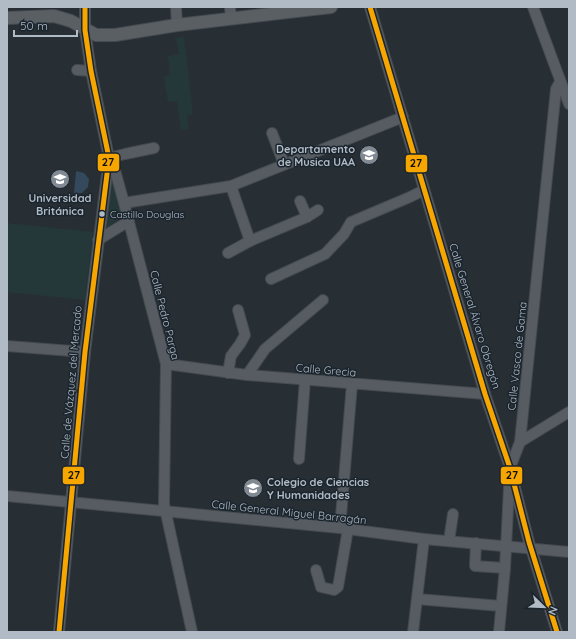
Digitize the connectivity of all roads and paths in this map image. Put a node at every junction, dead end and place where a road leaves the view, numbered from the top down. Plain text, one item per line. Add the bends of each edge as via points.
1 (85, 7) edge
2 (176, 7) edge
3 (331, 7) edge
4 (370, 7) edge
5 (533, 7) edge
6 (230, 13) edge
7 (7, 18) edge
8 (177, 25) junction
9 (85, 30) junction
10 (77, 70) dead end
11 (91, 71) junction
12 (560, 82) junction
13 (569, 104) edge
14 (403, 117) junction
15 (272, 133) dead end
16 (154, 148) dead end
17 (109, 158) junction
18 (284, 164) junction
19 (231, 186) junction
20 (424, 190) junction
21 (300, 201) dead end
22 (124, 203) junction
23 (318, 210) dead end
24 (307, 217) junction
25 (128, 221) junction
26 (98, 240) junction
27 (250, 241) junction
28 (228, 253) dead end
29 (271, 279) dead end
30 (323, 300) dead end
31 (238, 310) dead end
32 (7, 346) edge
33 (85, 352) junction
34 (166, 364) junction
35 (228, 373) junction
36 (247, 375) junction
37 (305, 380) junction
38 (352, 384) junction
39 (485, 394) junction
40 (569, 412) edge
41 (520, 442) junction
42 (299, 459) dead end
43 (510, 468) junction
44 (7, 496) edge
45 (71, 502) junction
46 (166, 512) junction
47 (453, 514) dead end
48 (344, 528) junction
49 (424, 539) junction
50 (449, 541) junction
51 (476, 543) junction
52 (506, 546) junction
53 (532, 548) junction
54 (569, 552) edge
55 (505, 568) junction
56 (316, 570) dead end
57 (417, 599) junction
58 (501, 606) junction
59 (59, 632) edge
60 (192, 632) edge
61 (413, 632) edge
62 (499, 632) edge
63 (558, 632) edge

1 - 9 street, Calle Pedro Parga
2 - 8 street
3 - 6 main road
4 - 14 street, Calle General Álvaro Obregón
5 - 12 street
6 - 8 main road
7 - 9 main road via 54,16 71,21
8 - 9 main road via 115,35 96,35
9 - 11 street, Calle Pedro Parga
10 - 11 street
11 - 17 street, Calle Pedro Parga
12 - 13 street
12 - 41 street, Calle Vasco de Gama via 556,89
14 - 18 street
14 - 20 street, Calle General Álvaro Obregón
15 - 18 street
16 - 17 street
17 - 22 street, Calle Pedro Parga
17 - 26 street, Calle de Vázquez del Mercado
18 - 19 street
19 - 22 street
19 - 27 street
20 - 29 street via 352,222 325,254
20 - 39 street, Calle General Álvaro Obregón
21 - 24 street
22 - 25 street, Calle Pedro Parga
23 - 24 street
24 - 27 street
25 - 26 street
25 - 34 street, Calle Pedro Parga
26 - 33 street, Calle de Vázquez del Mercado
27 - 28 street
30 - 36 street via 265,350
31 - 35 street via 245,335 231,356
32 - 33 street
33 - 45 street, Calle de Vázquez del Mercado
34 - 35 street, Calle Grecia
34 - 46 street, Calle Pedro Parga
35 - 36 street, Calle Grecia
36 - 37 street, Calle Grecia
37 - 38 street, Calle Grecia
37 - 42 street
38 - 39 street, Calle Grecia
38 - 48 street
39 - 43 street, Calle General Álvaro Obregón
40 - 41 street
41 - 43 street, Calle Vasco de Gama
43 - 52 street, Calle Vasco de Gama
43 - 53 street, Calle General Álvaro Obregón
44 - 45 street, Calle General Miguel Barragán
45 - 46 street, Calle General Miguel Barragán
45 - 59 street, Calle de Vázquez del Mercado
46 - 48 street, Calle General Miguel Barragán
46 - 60 street, Calle Pedro Parga
47 - 50 street
48 - 49 street, Calle General Miguel Barragán
48 - 56 street via 338,587 334,590 321,586
49 - 50 street, Calle General Miguel Barragán
49 - 57 street
50 - 51 street, Calle General Miguel Barragán
51 - 52 street, Calle General Miguel Barragán
51 - 55 street via 475,566
52 - 53 street, Calle General Miguel Barragán
52 - 55 street, Calle Vasco de Gama
53 - 54 street, Calle General Miguel Barragán
53 - 63 street, Calle General Álvaro Obregón
55 - 58 street, Calle Vasco de Gama
57 - 58 street
57 - 61 street
58 - 62 street, Calle Vasco de Gama

